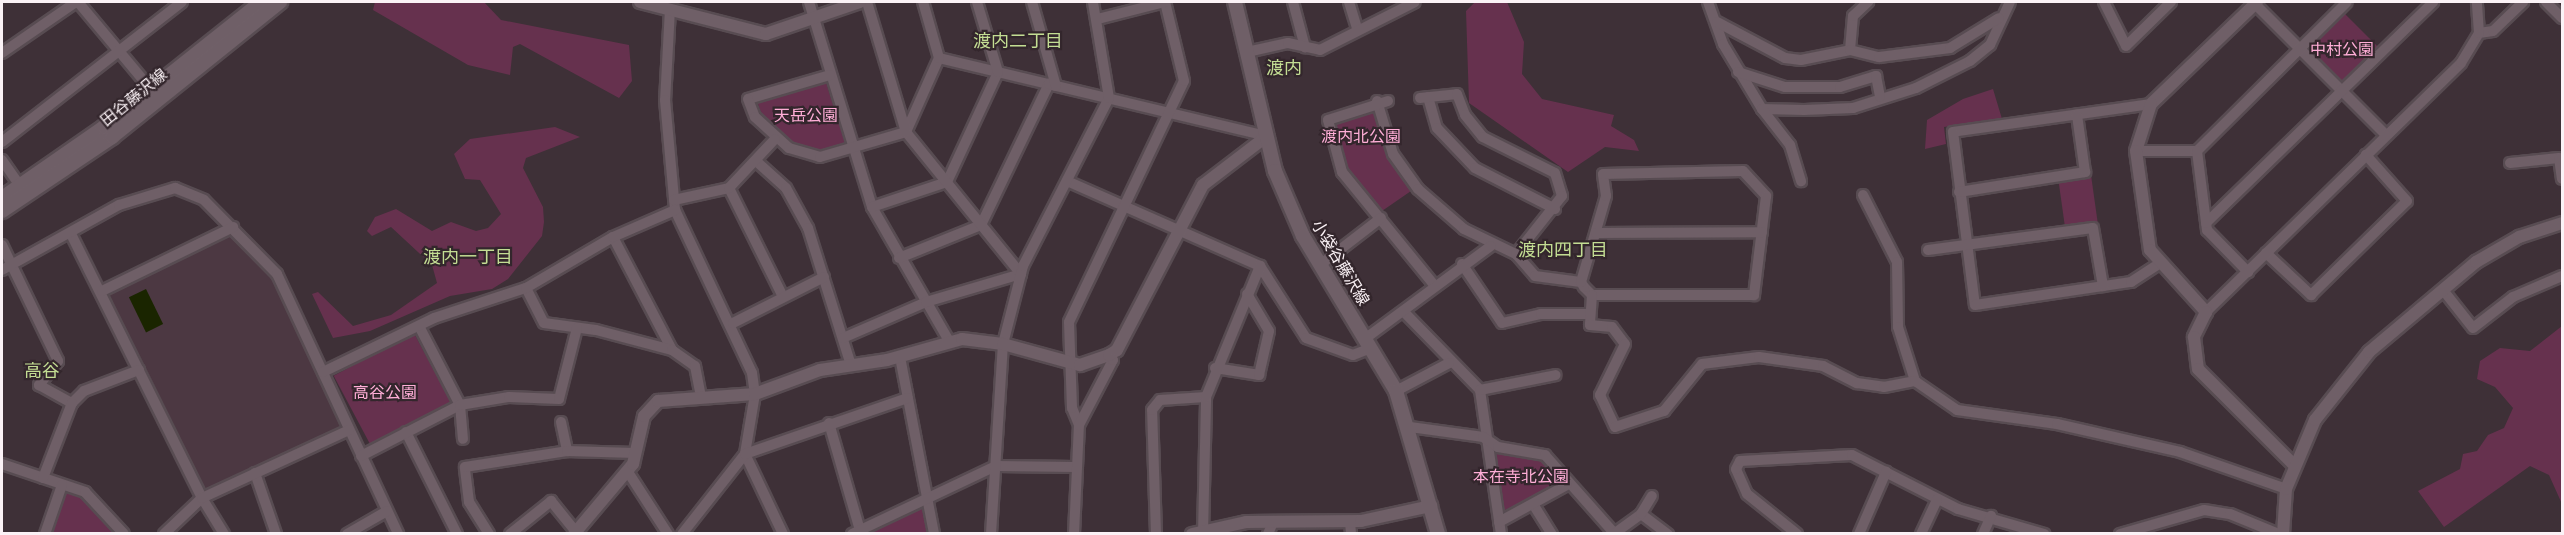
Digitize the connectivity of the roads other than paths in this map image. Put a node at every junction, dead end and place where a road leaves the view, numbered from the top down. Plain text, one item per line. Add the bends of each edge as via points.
1 (77, 2) edge
2 (182, 2) edge
3 (261, 2) edge
4 (280, 2) edge
5 (640, 2) edge
6 (809, 2) edge
7 (860, 2) edge
8 (867, 2) edge
9 (923, 2) edge
10 (977, 2) edge
11 (1032, 2) edge
12 (1093, 2) edge
13 (1235, 2) edge
14 (1293, 2) edge
15 (1348, 2) edge
16 (1415, 2) edge
17 (1708, 2) edge
18 (1868, 2) edge
19 (2010, 2) edge
20 (2104, 2) edge
21 (2171, 2) edge
22 (2255, 2) edge
23 (2347, 2) edge
24 (2433, 2) edge
25 (2477, 2) edge
26 (2523, 2) edge
27 (2546, 2) edge
28 (670, 9) junction
29 (2000, 17) junction
30 (813, 18) junction
31 (2562, 18) edge
32 (1098, 19) junction
33 (1717, 22) junction
34 (1357, 29) junction
35 (2479, 33) junction
36 (1305, 47) junction
37 (2299, 49) junction
38 (1850, 50) junction
39 (119, 51) junction
40 (1247, 52) junction
41 (2, 53) edge
42 (939, 58) junction
43 (998, 72) junction
44 (1738, 72) junction
45 (830, 75) junction
46 (1053, 85) junction
47 (150, 88) junction
48 (2342, 91) junction
49 (1880, 97) junction
50 (1109, 98) junction
51 (2151, 104) junction
52 (1762, 109) junction
53 (1172, 113) junction
54 (2077, 115) junction
55 (906, 132) junction
56 (2386, 135) junction
57 (1267, 136) junction
58 (776, 139) junction
59 (2, 141) edge
60 (853, 149) junction
61 (2136, 150) junction
62 (2197, 150) junction
63 (2366, 154) junction
64 (2, 160) edge
65 (756, 161) junction
66 (2510, 163) dead end
67 (2562, 173) edge
68 (1066, 181) junction
69 (947, 182) junction
70 (1801, 182) dead end
71 (729, 188) junction
72 (24, 191) junction
73 (1959, 192) junction
74 (1863, 195) dead end
75 (2, 196) edge
76 (674, 205) junction
77 (872, 207) junction
78 (1124, 209) junction
79 (1554, 209) junction
80 (2, 212) edge
81 (2, 218) edge
82 (1381, 218) junction
83 (2206, 223) junction
84 (2562, 223) edge
85 (981, 225) junction
86 (233, 227) junction
87 (1762, 232) junction
88 (71, 234) junction
89 (1180, 234) junction
90 (1596, 234) junction
91 (613, 237) junction
92 (2, 245) edge
93 (1967, 245) junction
94 (1491, 246) junction
95 (1928, 250) dead end
96 (2266, 253) junction
97 (1516, 254) junction
98 (899, 258) junction
99 (13, 263) junction
100 (1462, 264) junction
101 (2159, 264) junction
102 (1320, 265) junction
103 (1260, 266) junction
104 (2, 270) edge
105 (2248, 272) junction
106 (1021, 274) junction
107 (2562, 276) edge
108 (824, 277) junction
109 (1581, 282) junction
110 (1434, 285) junction
111 (2103, 286) junction
112 (526, 288) junction
113 (2443, 290) junction
114 (102, 291) junction
115 (1247, 294) junction
116 (1592, 295) junction
117 (783, 297) junction
118 (926, 302) junction
119 (1404, 312) junction
120 (2206, 312) junction
121 (1590, 314) junction
122 (733, 323) junction
123 (418, 326) junction
124 (577, 328) junction
125 (843, 338) junction
126 (949, 341) junction
127 (1368, 343) junction
128 (1004, 344) junction
129 (672, 350) junction
130 (1109, 355) junction
131 (900, 357) junction
132 (1072, 363) junction
133 (1449, 363) junction
134 (851, 365) junction
135 (1215, 368) junction
136 (139, 370) junction
137 (323, 372) junction
138 (1556, 375) dead end
139 (1915, 381) junction
140 (1480, 390) junction
141 (1396, 391) junction
142 (755, 394) junction
143 (701, 397) junction
144 (1206, 397) junction
145 (908, 398) junction
146 (72, 403) junction
147 (460, 405) junction
148 (561, 422) dead end
149 (829, 423) junction
150 (1079, 425) junction
151 (1410, 428) junction
152 (349, 430) junction
153 (406, 432) junction
154 (463, 439) dead end
155 (1489, 442) junction
156 (567, 451) junction
157 (635, 453) junction
158 (745, 454) junction
159 (361, 456) junction
160 (2, 464) edge
161 (996, 466) junction
162 (2295, 466) junction
163 (1075, 467) junction
164 (628, 472) junction
165 (1886, 472) junction
166 (255, 473) junction
167 (43, 478) junction
168 (62, 485) junction
169 (1567, 485) junction
170 (2286, 489) junction
171 (928, 496) junction
172 (1652, 496) dead end
173 (202, 498) junction
174 (1937, 500) junction
175 (1533, 504) junction
176 (1431, 506) junction
177 (387, 511) junction
178 (1641, 514) junction
179 (1991, 516) junction
180 (1270, 528) edge
181 (1351, 528) edge
182 (1500, 530) edge
183 (857, 532) edge
184 (1200, 532) edge
185 (575, 533) edge
186 (1615, 533) edge
187 (45, 534) edge
188 (124, 534) edge
189 (164, 534) edge
190 (224, 534) edge
191 (276, 534) edge
192 (347, 534) edge
193 (398, 534) edge
194 (457, 534) edge
195 (489, 534) edge
196 (510, 534) edge
197 (668, 534) edge
198 (682, 534) edge
199 (783, 534) edge
200 (934, 534) edge
201 (991, 534) edge
202 (1074, 534) edge
203 (1156, 534) edge
204 (1438, 534) edge
205 (1552, 534) edge
206 (1668, 534) edge
207 (1797, 534) edge
208 (1859, 534) edge
209 (1921, 534) edge
210 (1983, 534) edge
211 (2044, 534) edge
212 (2120, 534) edge
213 (2281, 534) edge

1 - 39 street
1 - 41 street
2 - 39 street
3 - 47 main road, 田谷藤沢線
4 - 72 main road, 田谷藤沢線 via 112,137
5 - 28 street
6 - 30 street
7 - 30 street
8 - 55 street
9 - 42 street
10 - 43 street
11 - 46 street
12 - 32 street
13 - 40 main road, 小袋谷藤沢線
14 - 36 street
15 - 34 street
16 - 34 street
17 - 33 street
18 - 38 street via 1853,16
19 - 29 street
20 - 21 street via 2126,46
22 - 37 street
22 - 51 street
23 - 37 street
24 - 48 street
25 - 35 street
26 - 35 street via 2493,31
27 - 31 street
28 - 30 street via 751,34
28 - 76 street via 665,100
29 - 38 street via 1950,48 1879,57
29 - 49 street via 1990,45 1970,61 1916,88
30 - 45 street
32 - 50 street
32 - 53 street via 1165,2 1184,81
33 - 38 street via 1785,58 1801,60
33 - 44 street
34 - 36 street via 1320,50
35 - 56 street via 2461,63
36 - 40 street via 1288,43
37 - 48 street
37 - 62 street
39 - 47 street
39 - 59 street
40 - 57 main road, 小袋谷藤沢線
42 - 43 street
42 - 55 street
43 - 46 street
43 - 69 street
44 - 49 street via 1785,87 1840,87 1876,76
44 - 52 street
45 - 58 street via 748,99 754,117
45 - 60 street
46 - 50 street
46 - 85 street
47 - 72 main road, 田谷藤沢線
48 - 56 street
48 - 83 street
49 - 52 street via 1853,108
50 - 53 street
50 - 68 street
51 - 54 street
51 - 61 street
52 - 70 street via 1790,145
53 - 57 street
53 - 78 street
54 - 73 street via 2085,172
54 - 73 street via 1954,130
55 - 60 street
55 - 69 street
56 - 63 street
57 - 89 street via 1209,177
57 - 102 main road, 小袋谷藤沢線 via 1288,204
58 - 60 street via 802,155
58 - 65 street
60 - 77 street
61 - 62 street
61 - 101 street via 2150,250
62 - 83 street
63 - 96 street
63 - 96 street via 2407,201 2311,295
64 - 72 street
65 - 71 street
65 - 108 street via 798,208
66 - 67 street via 2559,158
68 - 78 street
68 - 106 street
69 - 77 street
69 - 85 street
71 - 76 street
71 - 117 street
72 - 75 main road, 田谷藤沢線
72 - 80 main road, 田谷藤沢線
72 - 81 main road
73 - 93 street
74 - 139 street via 1897,262 1898,327
76 - 91 street
76 - 122 street
77 - 98 street
78 - 89 street
78 - 132 street via 1069,322
79 - 79 street via 1475,168 1437,128 1424,98 1457,94 1465,116 1483,137 1555,173 1562,196
79 - 97 street
82 - 94 street via 1342,172 1328,120 1383,101 1393,154 1418,189
82 - 102 street
82 - 110 street
83 - 105 street
84 - 113 street via 2498,248
85 - 98 street
85 - 106 street
86 - 88 street via 204,200 175,188 119,205
86 - 114 street
86 - 137 street via 277,274
87 - 90 street
87 - 90 street via 1766,196 1743,171 1603,174 1606,196
87 - 116 street via 1754,295
88 - 99 street
88 - 114 street
89 - 103 street
89 - 130 street
90 - 109 street
91 - 112 street
91 - 129 street
92 - 99 street
93 - 95 street
93 - 111 street via 2093,228
93 - 111 street via 1975,305
94 - 97 street
94 - 100 street
96 - 105 street
97 - 109 street via 1535,276
98 - 118 street
99 - 104 street
99 - 146 street via 58,361 39,385
100 - 110 street
100 - 121 street via 1502,323 1541,314
101 - 111 street via 2140,279
101 - 120 street
102 - 127 main road, 小袋谷藤沢線
103 - 115 street
103 - 127 street via 1306,338 1353,355
105 - 120 street
106 - 118 street
106 - 128 street
107 - 113 street via 2513,297 2473,328
108 - 117 street
108 - 125 street
109 - 116 street
110 - 119 street
112 - 123 street
112 - 124 street via 544,323
113 - 162 street via 2369,352 2315,420
114 - 136 street
115 - 135 street
115 - 135 street via 1269,330 1259,375
116 - 121 street
117 - 122 street
118 - 125 street
118 - 126 street
119 - 127 street
119 - 133 street
120 - 162 street via 2193,337 2198,369
121 - 139 street via 1590,325 1612,327 1625,344 1600,395 1615,427 1664,411 1702,364 1746,356 1823,366 1857,383 1884,387
122 - 142 street
123 - 137 street
123 - 147 street
124 - 129 street
124 - 147 street via 559,399 510,397
125 - 134 street
126 - 128 street
126 - 131 street
127 - 141 main road, 小袋谷藤沢線
128 - 132 street
128 - 161 street
129 - 143 street via 695,366
130 - 132 street
130 - 150 street via 1113,360
131 - 134 street
131 - 145 street
132 - 150 street via 1072,408
133 - 140 street
133 - 141 street
134 - 142 street via 819,370
135 - 144 street
136 - 146 street via 84,391
136 - 173 street
137 - 152 street
138 - 140 street
139 - 170 street via 1957,410 2035,420 2180,452
140 - 155 street
141 - 151 main road, 小袋谷藤沢線
142 - 143 street
142 - 158 street
143 - 157 street via 651,405
144 - 184 street
144 - 203 street via 1160,400 1152,410
145 - 149 street
145 - 171 street
146 - 167 street
147 - 153 street
147 - 154 street
148 - 156 street
149 - 158 street
149 - 183 street
150 - 163 street
151 - 155 street
151 - 176 main road, 小袋谷藤沢線
152 - 159 street
152 - 166 street
153 - 159 street
153 - 194 street
155 - 169 street via 1545,454
155 - 182 street
156 - 157 street
156 - 195 street via 465,467 469,502
157 - 164 street
158 - 198 street
158 - 199 street
159 - 177 street
160 - 167 street
161 - 163 street
161 - 171 street
161 - 201 street
162 - 170 street
163 - 202 street
164 - 185 street
164 - 197 street
165 - 174 street
165 - 207 street via 1844,453 1740,461 1736,469 1747,494
165 - 208 street
166 - 173 street
166 - 191 street
167 - 168 street
168 - 187 street
168 - 188 street via 85,492
169 - 175 street
169 - 186 street
170 - 213 street
171 - 183 street
171 - 200 street
172 - 178 street
173 - 189 street
173 - 190 street
174 - 179 street
174 - 209 street
175 - 182 street
175 - 205 street
176 - 181 street
176 - 204 main road, 小袋谷藤沢線
177 - 192 street
177 - 193 street
178 - 186 street
178 - 206 street
179 - 210 street
179 - 211 street
180 - 181 street
180 - 184 street
185 - 196 street via 551,501
212 - 213 street via 2204,510 2230,514

